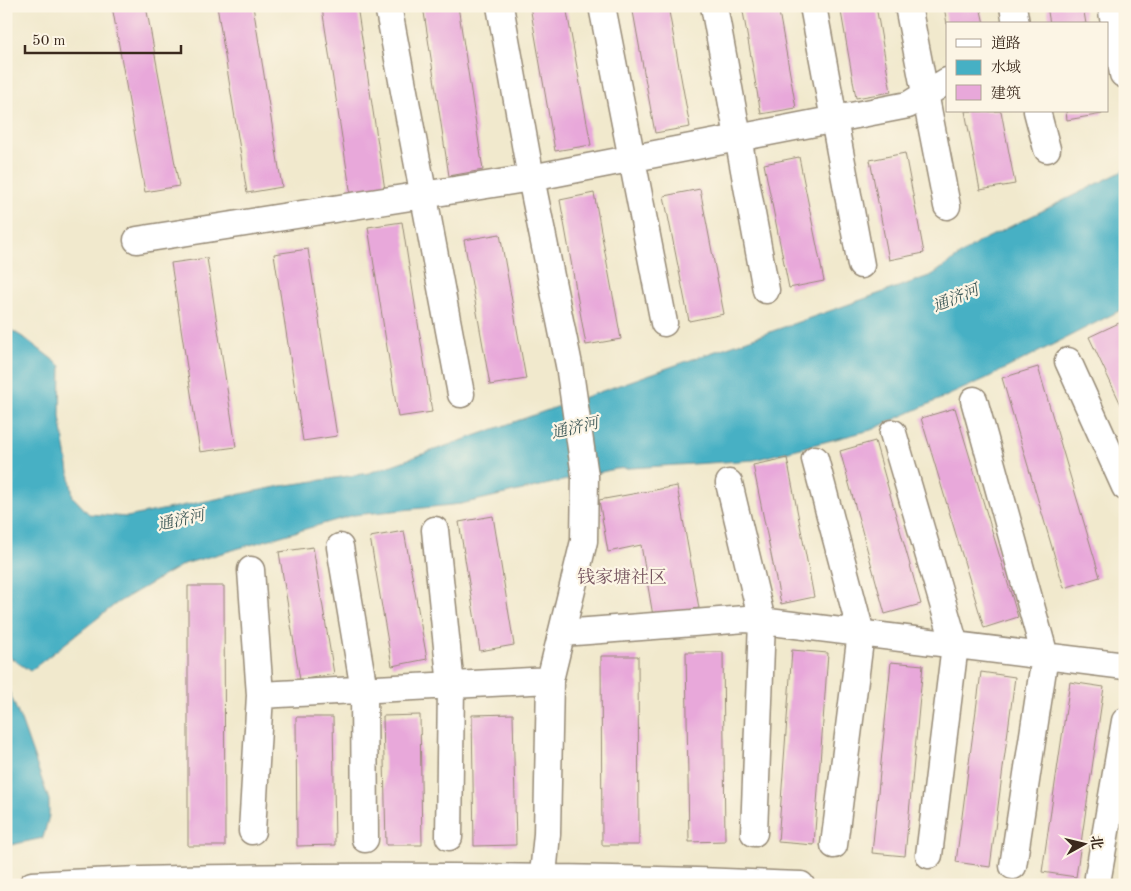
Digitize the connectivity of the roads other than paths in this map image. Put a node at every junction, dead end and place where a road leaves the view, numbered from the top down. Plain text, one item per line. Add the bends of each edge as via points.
1 (388, 6) edge
2 (500, 6) edge
3 (602, 6) edge
4 (714, 6) edge
5 (813, 6) edge
6 (908, 6) edge
7 (1013, 6) edge
8 (1111, 6) edge
9 (1016, 22) edge
10 (1124, 74) dead end
11 (946, 82) edge
12 (925, 94) junction
13 (1037, 112) edge
14 (834, 119) junction
15 (738, 138) junction
16 (1047, 149) dead end
17 (632, 159) junction
18 (531, 178) junction
19 (423, 195) junction
20 (947, 206) dead end
21 (137, 240) dead end
22 (861, 265) dead end
23 (766, 290) dead end
24 (664, 323) dead end
25 (1068, 362) dead end
26 (461, 394) dead end
27 (974, 400) dead end
28 (892, 432) dead end
29 (815, 459) dead end
30 (729, 483) dead end
31 (1125, 487) edge
32 (435, 530) dead end
33 (340, 547) dead end
34 (252, 570) dead end
35 (762, 621) junction
36 (562, 633) junction
37 (861, 633) junction
38 (955, 645) junction
39 (1045, 656) junction
40 (1125, 666) edge
41 (550, 680) junction
42 (451, 686) junction
43 (364, 690) junction
44 (260, 696) junction
45 (1125, 721) edge
46 (252, 831) dead end
47 (754, 833) dead end
48 (449, 837) dead end
49 (365, 839) dead end
50 (834, 845) dead end
51 (929, 855) dead end
52 (1013, 866) dead end
53 (1098, 877) dead end
54 (542, 881) edge
55 (126, 883) edge
56 (32, 885) edge
57 (801, 885) edge

1 - 19 street
2 - 18 street
3 - 17 street
4 - 15 street
5 - 14 street
6 - 12 street
7 - 9 street
8 - 10 street
11 - 12 street
12 - 14 street via 908,105
12 - 20 street
13 - 16 street
14 - 15 street
14 - 22 street
15 - 17 street
15 - 23 street
17 - 18 street
17 - 24 street
18 - 19 street
18 - 36 street via 569,365 585,476 584,541
19 - 21 street
19 - 26 street
25 - 31 street
27 - 39 street
28 - 38 street
29 - 37 street
30 - 35 street
32 - 42 street
33 - 43 street
34 - 44 street
35 - 36 street via 746,619
35 - 37 street
35 - 47 street
36 - 41 street
37 - 38 street
37 - 50 street
38 - 39 street
38 - 51 street
39 - 40 street
39 - 52 street
41 - 42 street
41 - 54 street via 547,834
42 - 43 street
42 - 48 street
43 - 44 street
43 - 49 street
44 - 46 street
45 - 53 street
54 - 55 street via 440,876 182,878
54 - 57 street via 688,880
55 - 56 street

